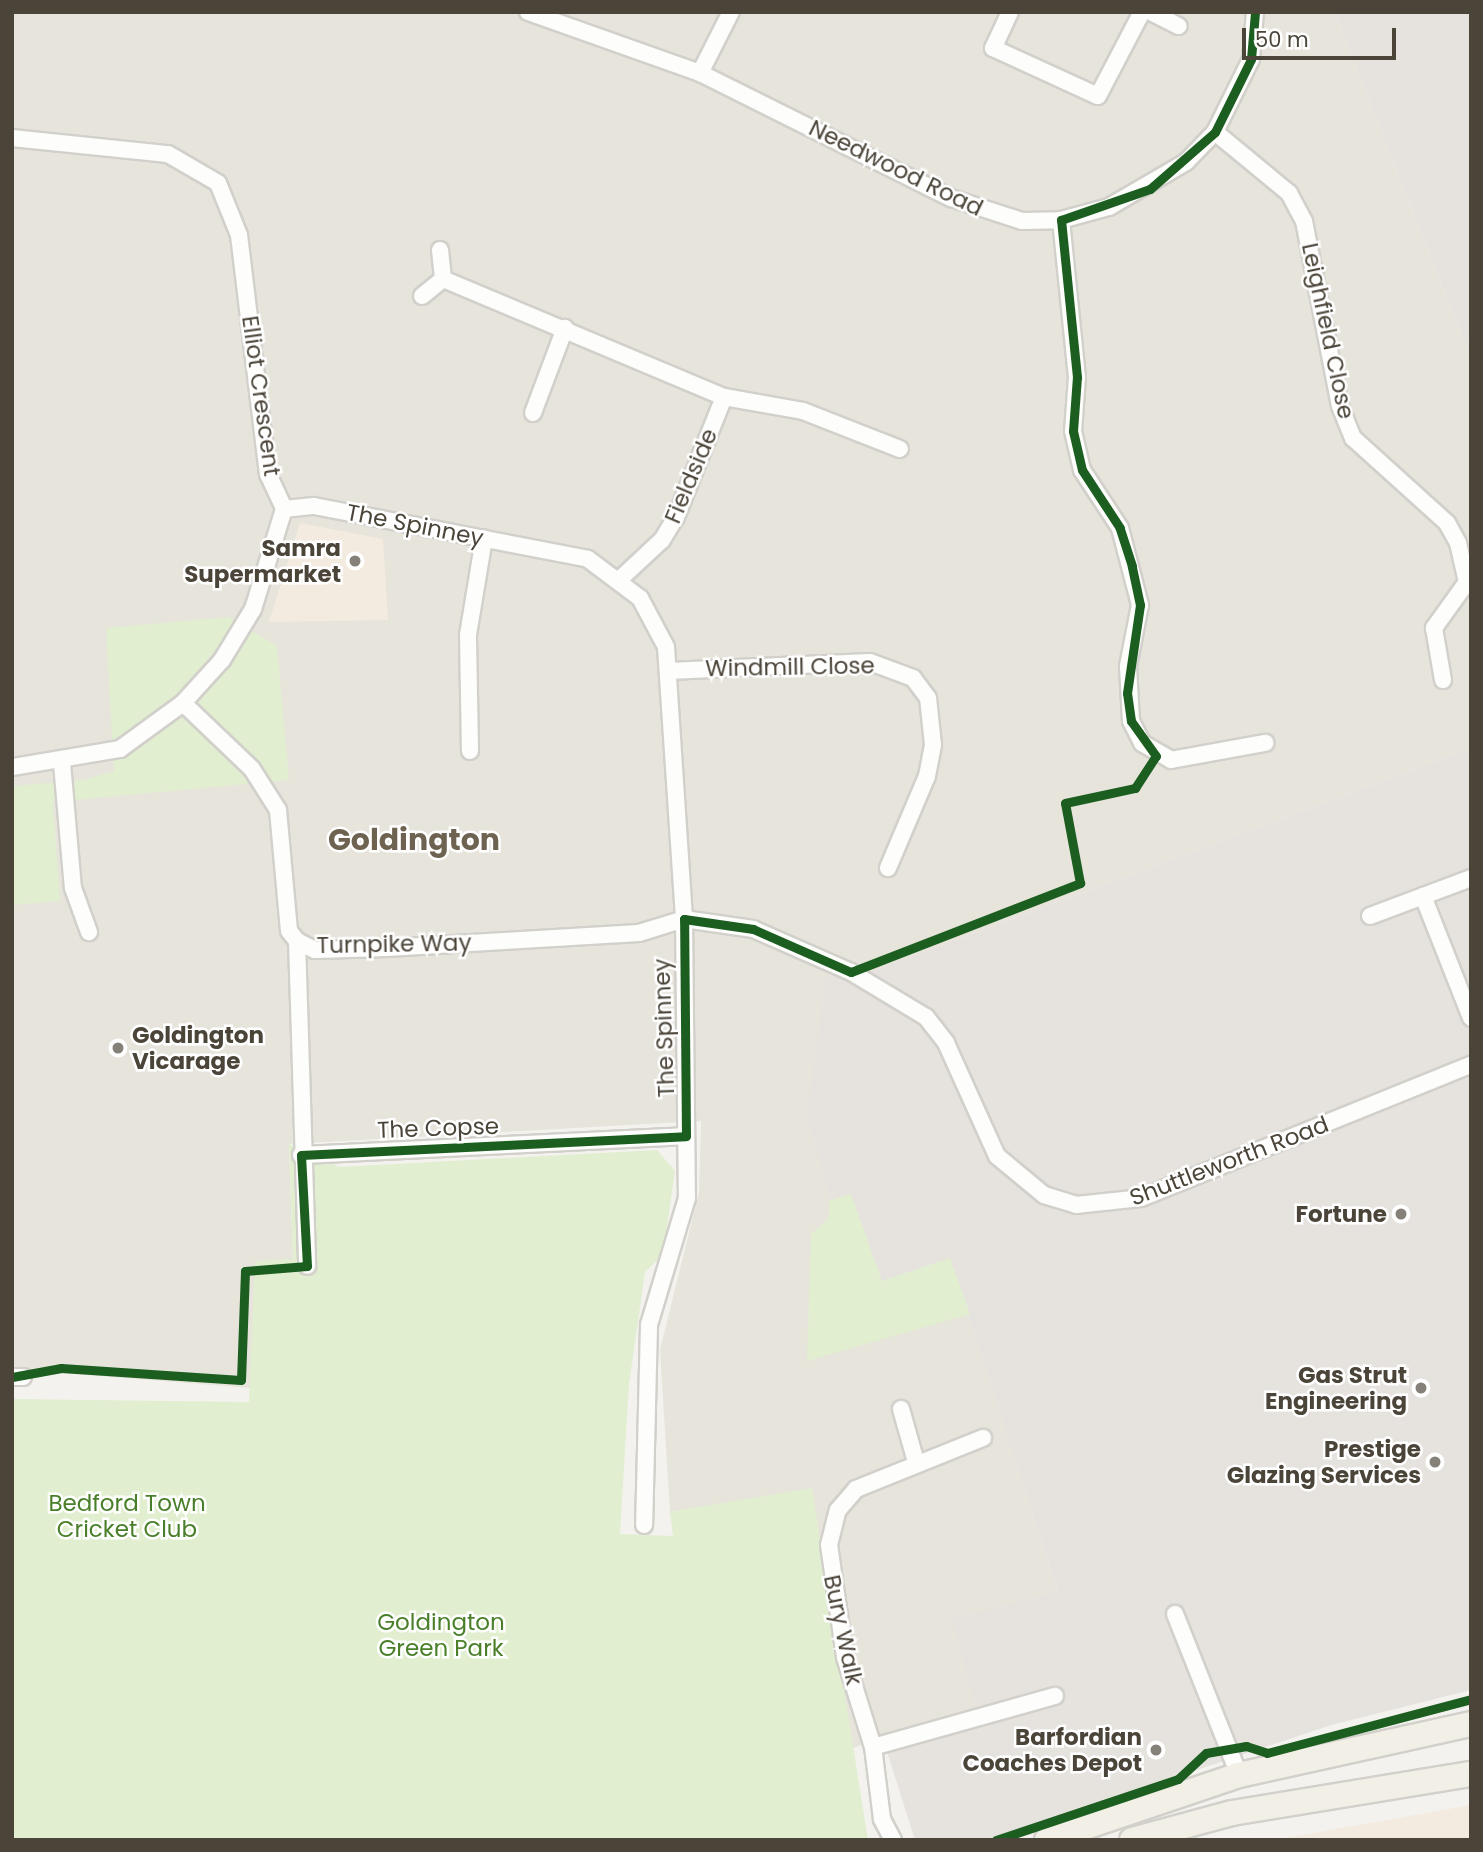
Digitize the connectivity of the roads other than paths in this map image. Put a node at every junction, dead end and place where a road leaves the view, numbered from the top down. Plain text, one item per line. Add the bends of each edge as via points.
1 (528, 12) edge
2 (731, 12) edge
3 (1010, 12) edge
4 (1142, 12) edge
5 (1151, 12) edge
6 (1255, 12) edge
7 (1179, 26) dead end
8 (700, 73) junction
9 (1215, 132) junction
10 (12, 138) edge
11 (1061, 220) junction
12 (440, 250) dead end
13 (443, 279) junction
14 (422, 296) dead end
15 (565, 328) junction
16 (724, 397) junction
17 (533, 413) dead end
18 (900, 449) dead end
19 (284, 509) junction
20 (484, 538) junction
21 (620, 579) junction
22 (669, 671) junction
23 (1443, 680) dead end
24 (183, 702) junction
25 (1265, 743) dead end
26 (470, 751) dead end
27 (62, 763) junction
28 (12, 767) edge
29 (888, 868) dead end
30 (1471, 878) edge
31 (1423, 896) junction
32 (1370, 916) dead end
33 (684, 919) junction
34 (89, 932) dead end
35 (297, 941) junction
36 (1471, 1018) edge
37 (1471, 1065) edge
38 (686, 1136) junction
39 (301, 1155) junction
40 (307, 1266) dead end
41 (901, 1409) dead end
42 (983, 1438) dead end
43 (916, 1462) junction
44 (644, 1525) dead end
45 (1175, 1614) dead end
46 (1055, 1696) dead end
47 (1471, 1724) edge
48 (873, 1746) junction
49 (1471, 1774) edge
50 (1238, 1775) junction
51 (893, 1840) edge
52 (1047, 1840) edge
53 (1132, 1840) edge

1 - 8 street, Needwood Road
2 - 8 street
3 - 4 street via 993,48 1098,96
5 - 7 street
6 - 9 street, Needwood Road via 1251,59
8 - 11 street, Needwood Road via 964,203 1022,221
9 - 11 street, Needwood Road via 1150,188
9 - 23 street, Leighfield Close via 1289,193 1304,221 1340,406 1353,438 1447,523 1458,543 1467,582 1434,628
10 - 19 street, Elliot Crescent via 168,154 218,183 239,235 268,474
11 - 25 street via 1077,377 1073,431 1082,470 1120,528 1140,605 1128,666 1131,721 1142,743 1171,760
12 - 13 street
13 - 14 street
13 - 15 street
15 - 16 street
15 - 17 street
16 - 18 street via 803,411
16 - 21 street, Fieldside via 676,517 662,540
19 - 20 street, The Spinney via 314,506
19 - 24 street, Elliot Crescent via 253,609 222,660
20 - 21 street, The Spinney via 588,559
20 - 26 street via 468,635
21 - 22 street, The Spinney via 657,624
22 - 29 street, Windmill Close via 870,662 913,678 928,698 933,745 927,776
22 - 33 street, The Spinney
24 - 27 street, Elliot Crescent via 120,749
24 - 35 street, Turnpike Way via 252,769 278,810 289,931
27 - 28 street, Elliot Crescent
27 - 34 street via 73,888
30 - 31 street
31 - 32 street
31 - 36 street
33 - 35 street, Turnpike Way via 639,933 387,948 315,950
33 - 37 street, Shuttleworth Road via 754,929 904,1000 947,1043 997,1156 1044,1195 1076,1205 1141,1198
33 - 38 street, The Spinney
35 - 39 street
38 - 39 street, The Copse
38 - 44 street, The Spinney via 687,1198 649,1325
39 - 40 street
41 - 43 street
42 - 43 street, Bury Walk
43 - 48 street, Bury Walk via 856,1489 838,1510 830,1545 843,1645
45 - 50 street
46 - 48 street
47 - 50 main road
48 - 51 street, Bury Walk via 882,1819
49 - 53 main road via 1232,1813
50 - 52 main road

